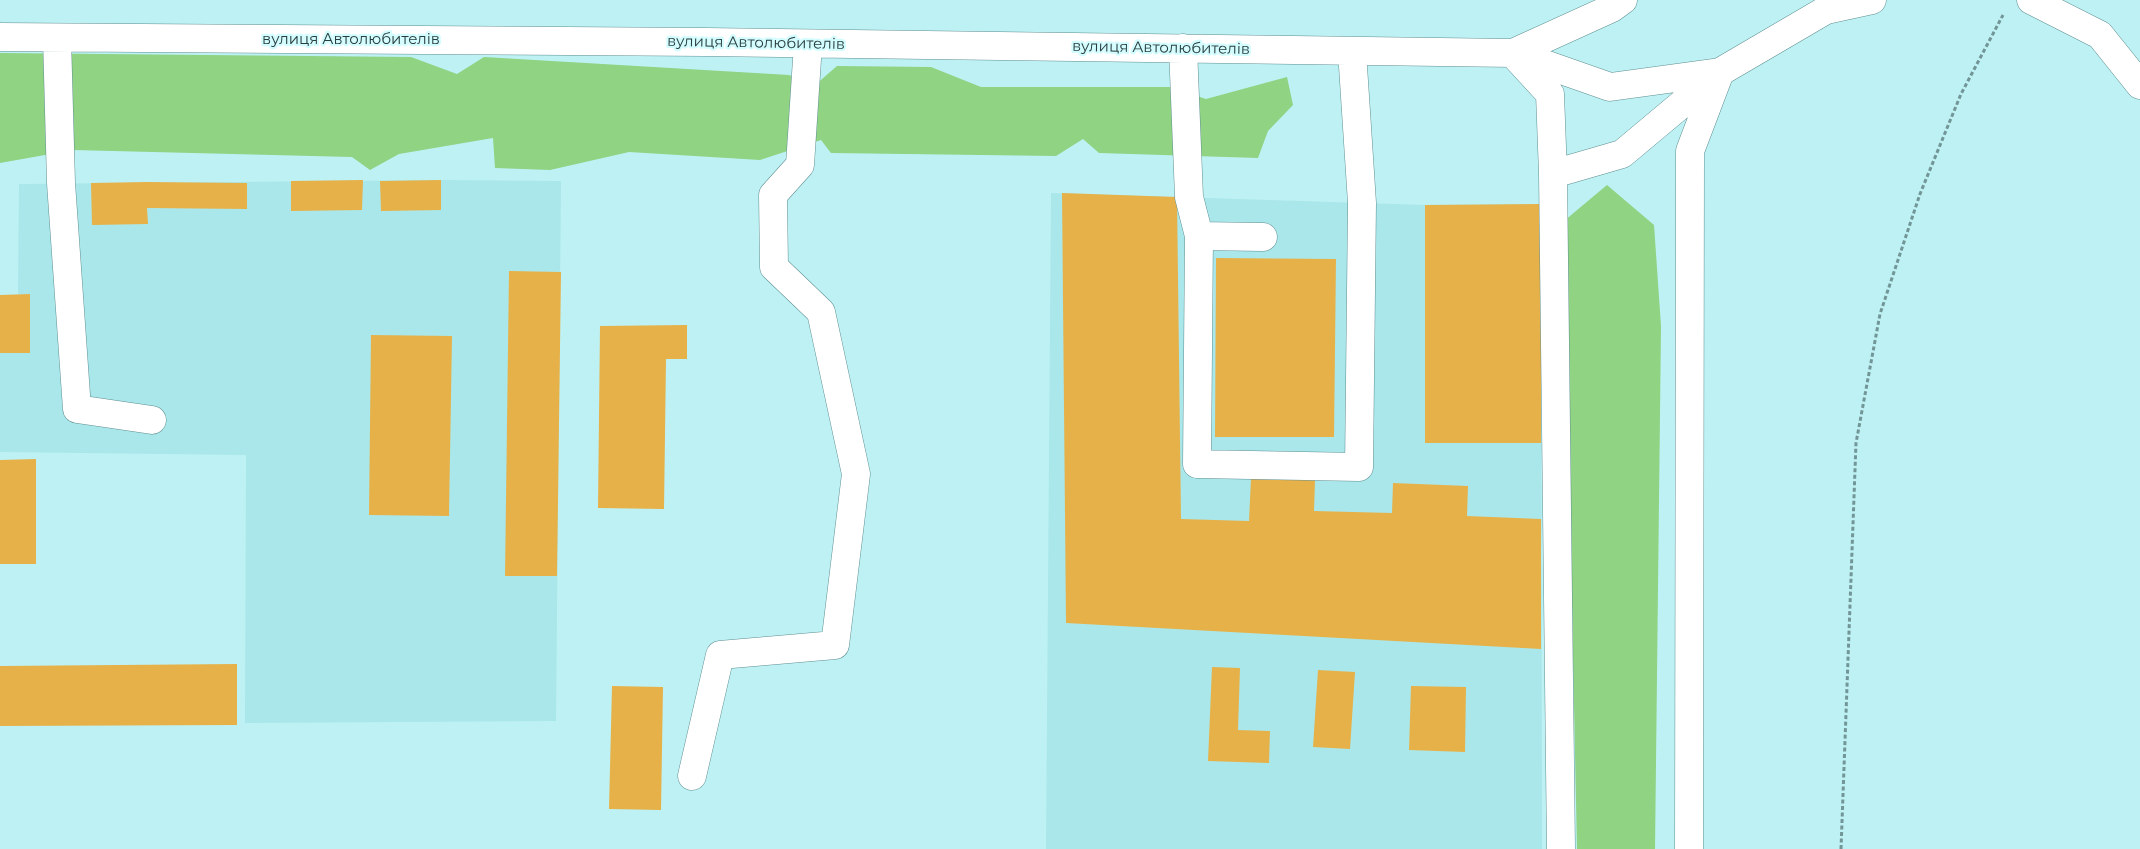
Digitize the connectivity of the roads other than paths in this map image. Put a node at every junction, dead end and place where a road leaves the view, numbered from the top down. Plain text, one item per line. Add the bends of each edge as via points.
1 (1623, 0) edge
2 (1872, 0) edge
3 (2019, 4) edge
4 (0, 37) edge
5 (57, 38) junction
6 (808, 44) junction
7 (1183, 48) junction
8 (1352, 51) junction
9 (1513, 53) junction
10 (1720, 72) junction
11 (2140, 85) edge
12 (1553, 174) junction
13 (1199, 236) junction
14 (1263, 237) dead end
15 (152, 420) dead end
16 (692, 776) dead end
17 (1561, 849) edge
18 (1689, 849) edge

1 - 9 street
2 - 10 street via 1826,10
3 - 11 street via 2100,35
4 - 5 street, вулиця Автолюбителів
5 - 6 street, вулиця Автолюбителів
5 - 15 street via 61,183 77,409
6 - 7 street, вулиця Автолюбителів
6 - 16 street via 800,165 773,195 774,267 821,312 856,474 836,646 720,655
7 - 8 street, вулиця Автолюбителів
7 - 13 street via 1189,197
8 - 9 street, вулиця Автолюбителів
8 - 13 street via 1362,203 1359,467 1197,464
9 - 10 street via 1610,87
9 - 12 street via 1550,94
10 - 12 street via 1622,154
10 - 18 street via 1690,151
12 - 17 street
13 - 14 street

